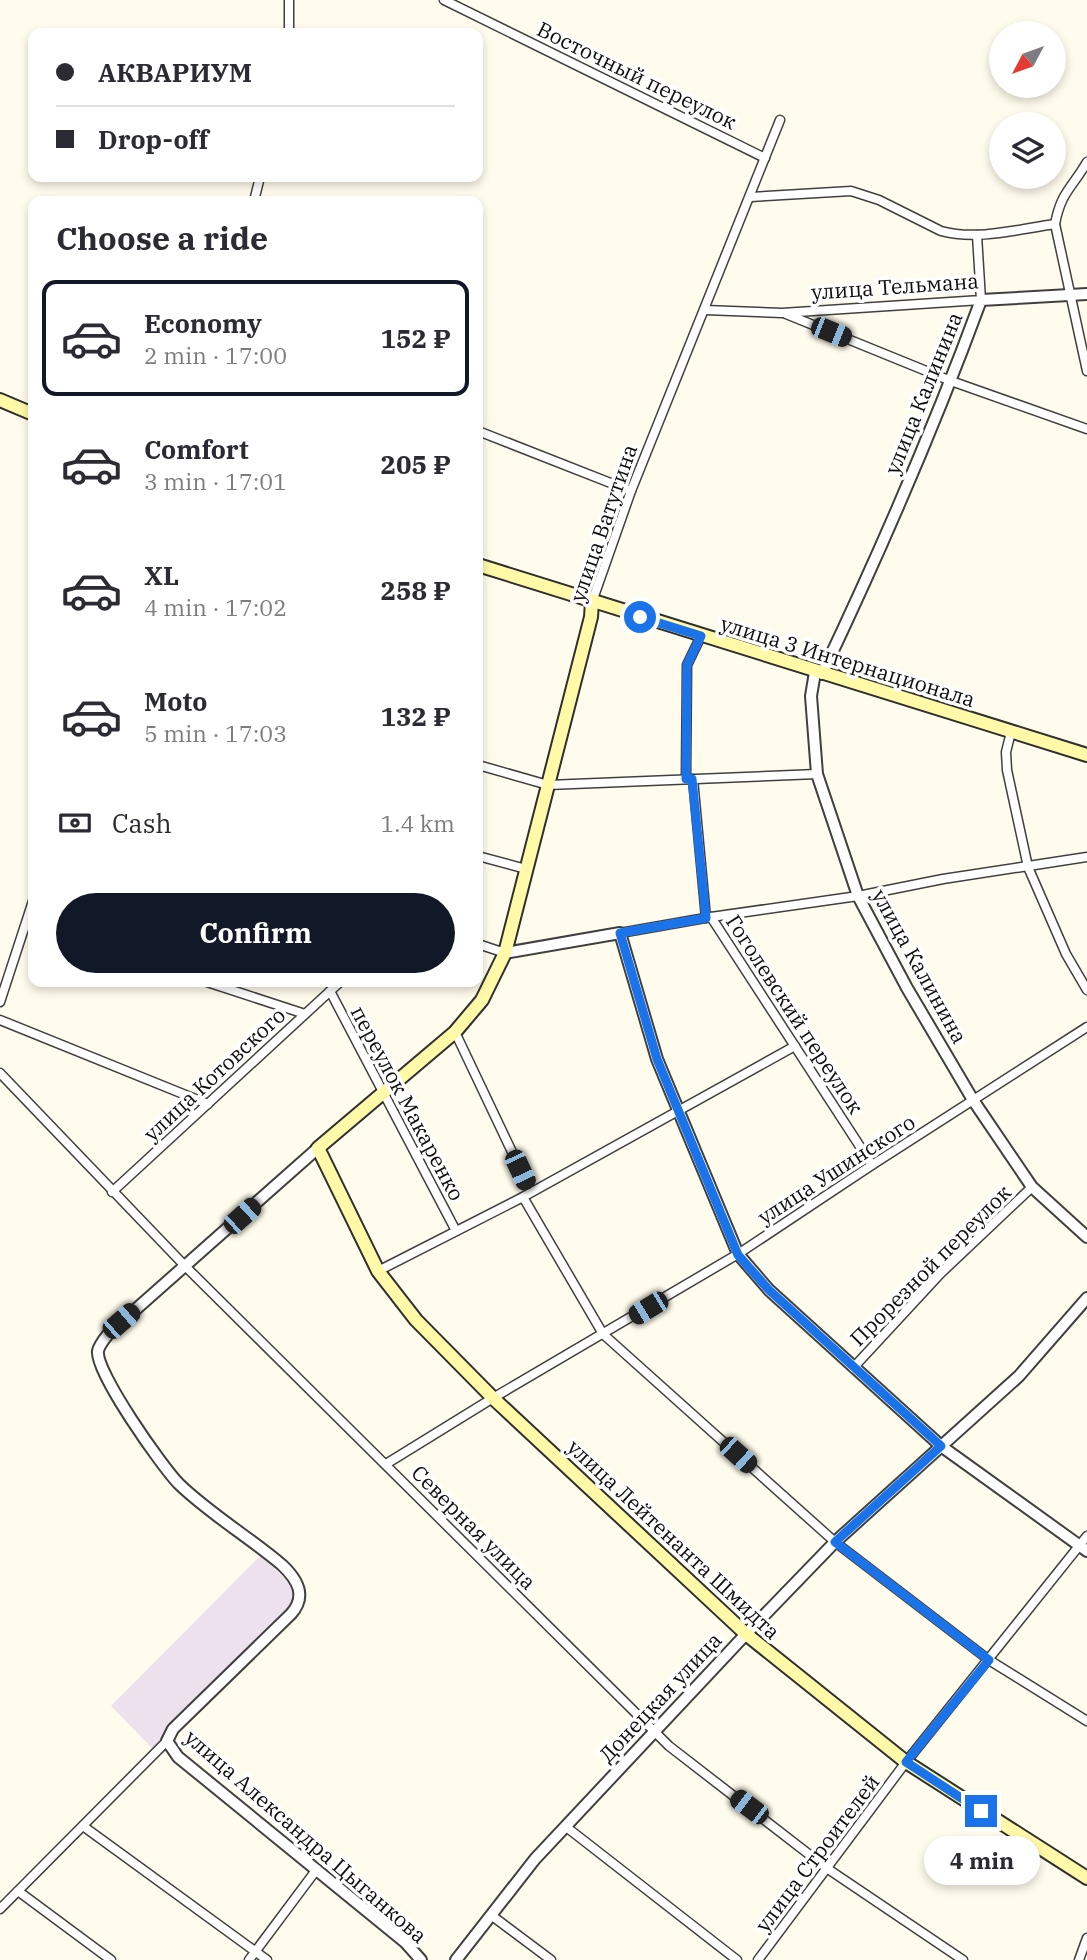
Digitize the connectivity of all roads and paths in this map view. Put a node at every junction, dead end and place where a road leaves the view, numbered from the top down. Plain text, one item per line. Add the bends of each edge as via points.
1 (289, 0) edge
2 (444, 0) edge
3 (456, 3) edge
4 (289, 28) edge
5 (780, 120) dead end
6 (765, 158) junction
7 (1087, 163) edge
8 (1083, 177) edge
9 (750, 197) junction
10 (1055, 224) junction
11 (977, 235) junction
12 (1087, 294) edge
13 (1070, 295) junction
14 (981, 300) junction
15 (705, 310) junction
16 (782, 313) junction
17 (1087, 371) edge
18 (951, 381) junction
19 (0, 400) edge
20 (28, 412) edge
21 (1087, 429) edge
22 (483, 433) edge
23 (631, 491) junction
24 (483, 567) edge
25 (592, 602) junction
26 (701, 636) junction
27 (818, 673) junction
28 (1011, 732) junction
29 (1087, 755) edge
30 (483, 766) edge
31 (817, 774) junction
32 (689, 779) junction
33 (548, 785) junction
34 (483, 857) edge
35 (1087, 857) edge
36 (1028, 867) junction
37 (526, 869) junction
38 (858, 896) junction
39 (708, 918) junction
40 (28, 928) edge
41 (620, 933) junction
42 (483, 946) edge
43 (505, 953) junction
44 (222, 987) edge
45 (334, 987) edge
46 (1087, 990) edge
47 (330, 991) junction
48 (0, 1002) edge
49 (305, 1014) junction
50 (0, 1020) edge
51 (1087, 1027) edge
52 (455, 1032) junction
53 (794, 1046) junction
54 (0, 1073) edge
55 (383, 1093) junction
56 (973, 1100) junction
57 (208, 1104) junction
58 (678, 1110) junction
59 (318, 1148) junction
60 (872, 1165) junction
61 (1032, 1187) junction
62 (113, 1192) junction
63 (527, 1195) junction
64 (456, 1231) junction
65 (1087, 1237) edge
66 (738, 1255) junction
67 (185, 1266) junction
68 (378, 1271) junction
69 (1087, 1298) edge
70 (603, 1334) junction
71 (853, 1368) junction
72 (493, 1398) junction
73 (941, 1446) junction
74 (386, 1464) junction
75 (1087, 1536) edge
76 (835, 1542) junction
77 (1083, 1549) edge
78 (746, 1634) junction
79 (989, 1660) junction
80 (1087, 1721) edge
81 (656, 1732) junction
82 (167, 1741) junction
83 (906, 1762) junction
84 (83, 1826) junction
85 (565, 1826) junction
86 (828, 1868) junction
87 (317, 1869) junction
88 (1087, 1878) edge
89 (18, 1891) junction
90 (0, 1909) edge
91 (491, 1915) junction
92 (1087, 1938) edge
93 (256, 1952) junction
94 (111, 1960) edge
95 (249, 1960) edge
96 (267, 1960) edge
97 (421, 1960) edge
98 (456, 1960) edge
99 (551, 1960) edge
100 (737, 1960) edge
101 (758, 1960) edge
102 (963, 1960) edge
103 (1079, 1960) edge

1 - 4 street
2 - 3 street, Восточный переулок
3 - 6 street, Восточный переулок
5 - 6 street, улица Ватутина
6 - 9 street, улица Ватутина
7 - 8 street
8 - 10 street via 1067,189
9 - 11 street via 851,191 941,231
9 - 15 street, улица Ватутина
10 - 11 street
10 - 13 street
11 - 14 street, улица Калинина
12 - 13 street, улица Тельмана
13 - 14 street, улица Тельмана
13 - 17 street
14 - 16 street, улица Тельмана
14 - 18 street, улица Калинина
15 - 16 street, улица Тельмана
15 - 23 street, улица Ватутина
16 - 18 street
18 - 21 street
18 - 27 street, улица Калинина via 866,581
19 - 20 main road
22 - 23 street
23 - 25 street, улица Ватутина
24 - 25 main road, улица 3 Интернационала
25 - 26 main road, улица 3 Интернационала
25 - 33 main road, улица Ватутина
26 - 27 main road, улица 3 Интернационала
26 - 32 street, Гоголевский переулок via 687,665
27 - 28 main road, улица 3 Интернационала
27 - 31 street, улица Калинина via 811,696
28 - 29 main road, улица 3 Интернационала
28 - 36 street via 1007,770
30 - 33 street
31 - 32 street
31 - 38 street, улица Калинина
32 - 33 street
32 - 39 street, Гоголевский переулок
33 - 37 main road, улица Ватутина
34 - 37 street
35 - 36 street
36 - 38 street
36 - 46 street
37 - 43 main road, улица Ватутина
38 - 39 street
38 - 56 street, улица Калинина
39 - 41 street
39 - 53 street, Гоголевский переулок
40 - 48 street
41 - 43 street
41 - 58 street via 657,1059
42 - 43 street
43 - 52 main road, улица Ватутина via 482,1000
44 - 49 street
45 - 47 street, улица Котовского
47 - 49 street, улица Котовского
47 - 55 street, переулок Макаренко
49 - 57 street, улица Котовского
50 - 57 street
51 - 56 street, улица Ушинского
52 - 55 main road, улица Ватутина
52 - 63 street
53 - 58 street
53 - 60 street, Гоголевский переулок
54 - 62 street, Северная улица
55 - 59 main road, улица Ватутина
55 - 64 street, переулок Макаренко
56 - 60 street, улица Ушинского
56 - 61 street, улица Калинина
57 - 62 street, улица Котовского
58 - 63 street
58 - 66 street
59 - 67 street
59 - 68 main road, улица Лейтенанта Шмидта
60 - 66 street, улица Ушинского
61 - 65 street, улица Калинина
61 - 71 street, Прорезной переулок via 940,1274
62 - 67 street, Северная улица
63 - 64 street
63 - 70 street
64 - 68 street
66 - 70 street, улица Ушинского
66 - 71 street
67 - 74 street, Северная улица
67 - 82 street via 109,1333 98,1350 101,1367 172,1477 282,1564 294,1577 300,1596 298,1607 173,1729
68 - 72 main road, улица Лейтенанта Шмидта via 415,1320
69 - 73 street, Донецкая улица via 1019,1376
70 - 72 street, улица Ушинского
70 - 76 street
71 - 73 street
72 - 74 street, улица Ушинского
72 - 78 main road, улица Лейтенанта Шмидта
73 - 76 street, Донецкая улица
73 - 77 street
74 - 81 street, Северная улица
75 - 77 street, улица Строителей
76 - 78 street, Донецкая улица
76 - 79 street
77 - 79 street, улица Строителей
78 - 81 street, Донецкая улица
78 - 83 main road, улица Лейтенанта Шмидта
79 - 80 street
79 - 83 street, улица Строителей
81 - 85 street, Донецкая улица
81 - 86 street, Северная улица
82 - 84 street
82 - 87 street, улица Александра Цыганкова via 178,1757
83 - 86 street, улица Строителей
83 - 88 main road, улица Лейтенанта Шмидта
84 - 89 street
84 - 93 street
85 - 91 street, Донецкая улица
85 - 100 street
86 - 101 street, улица Строителей
86 - 102 street, Северная улица
87 - 93 street
87 - 97 street, улица Александра Цыганкова
89 - 90 street
89 - 94 street
91 - 98 street, Донецкая улица
91 - 99 street
92 - 103 street
93 - 95 street
93 - 96 street

